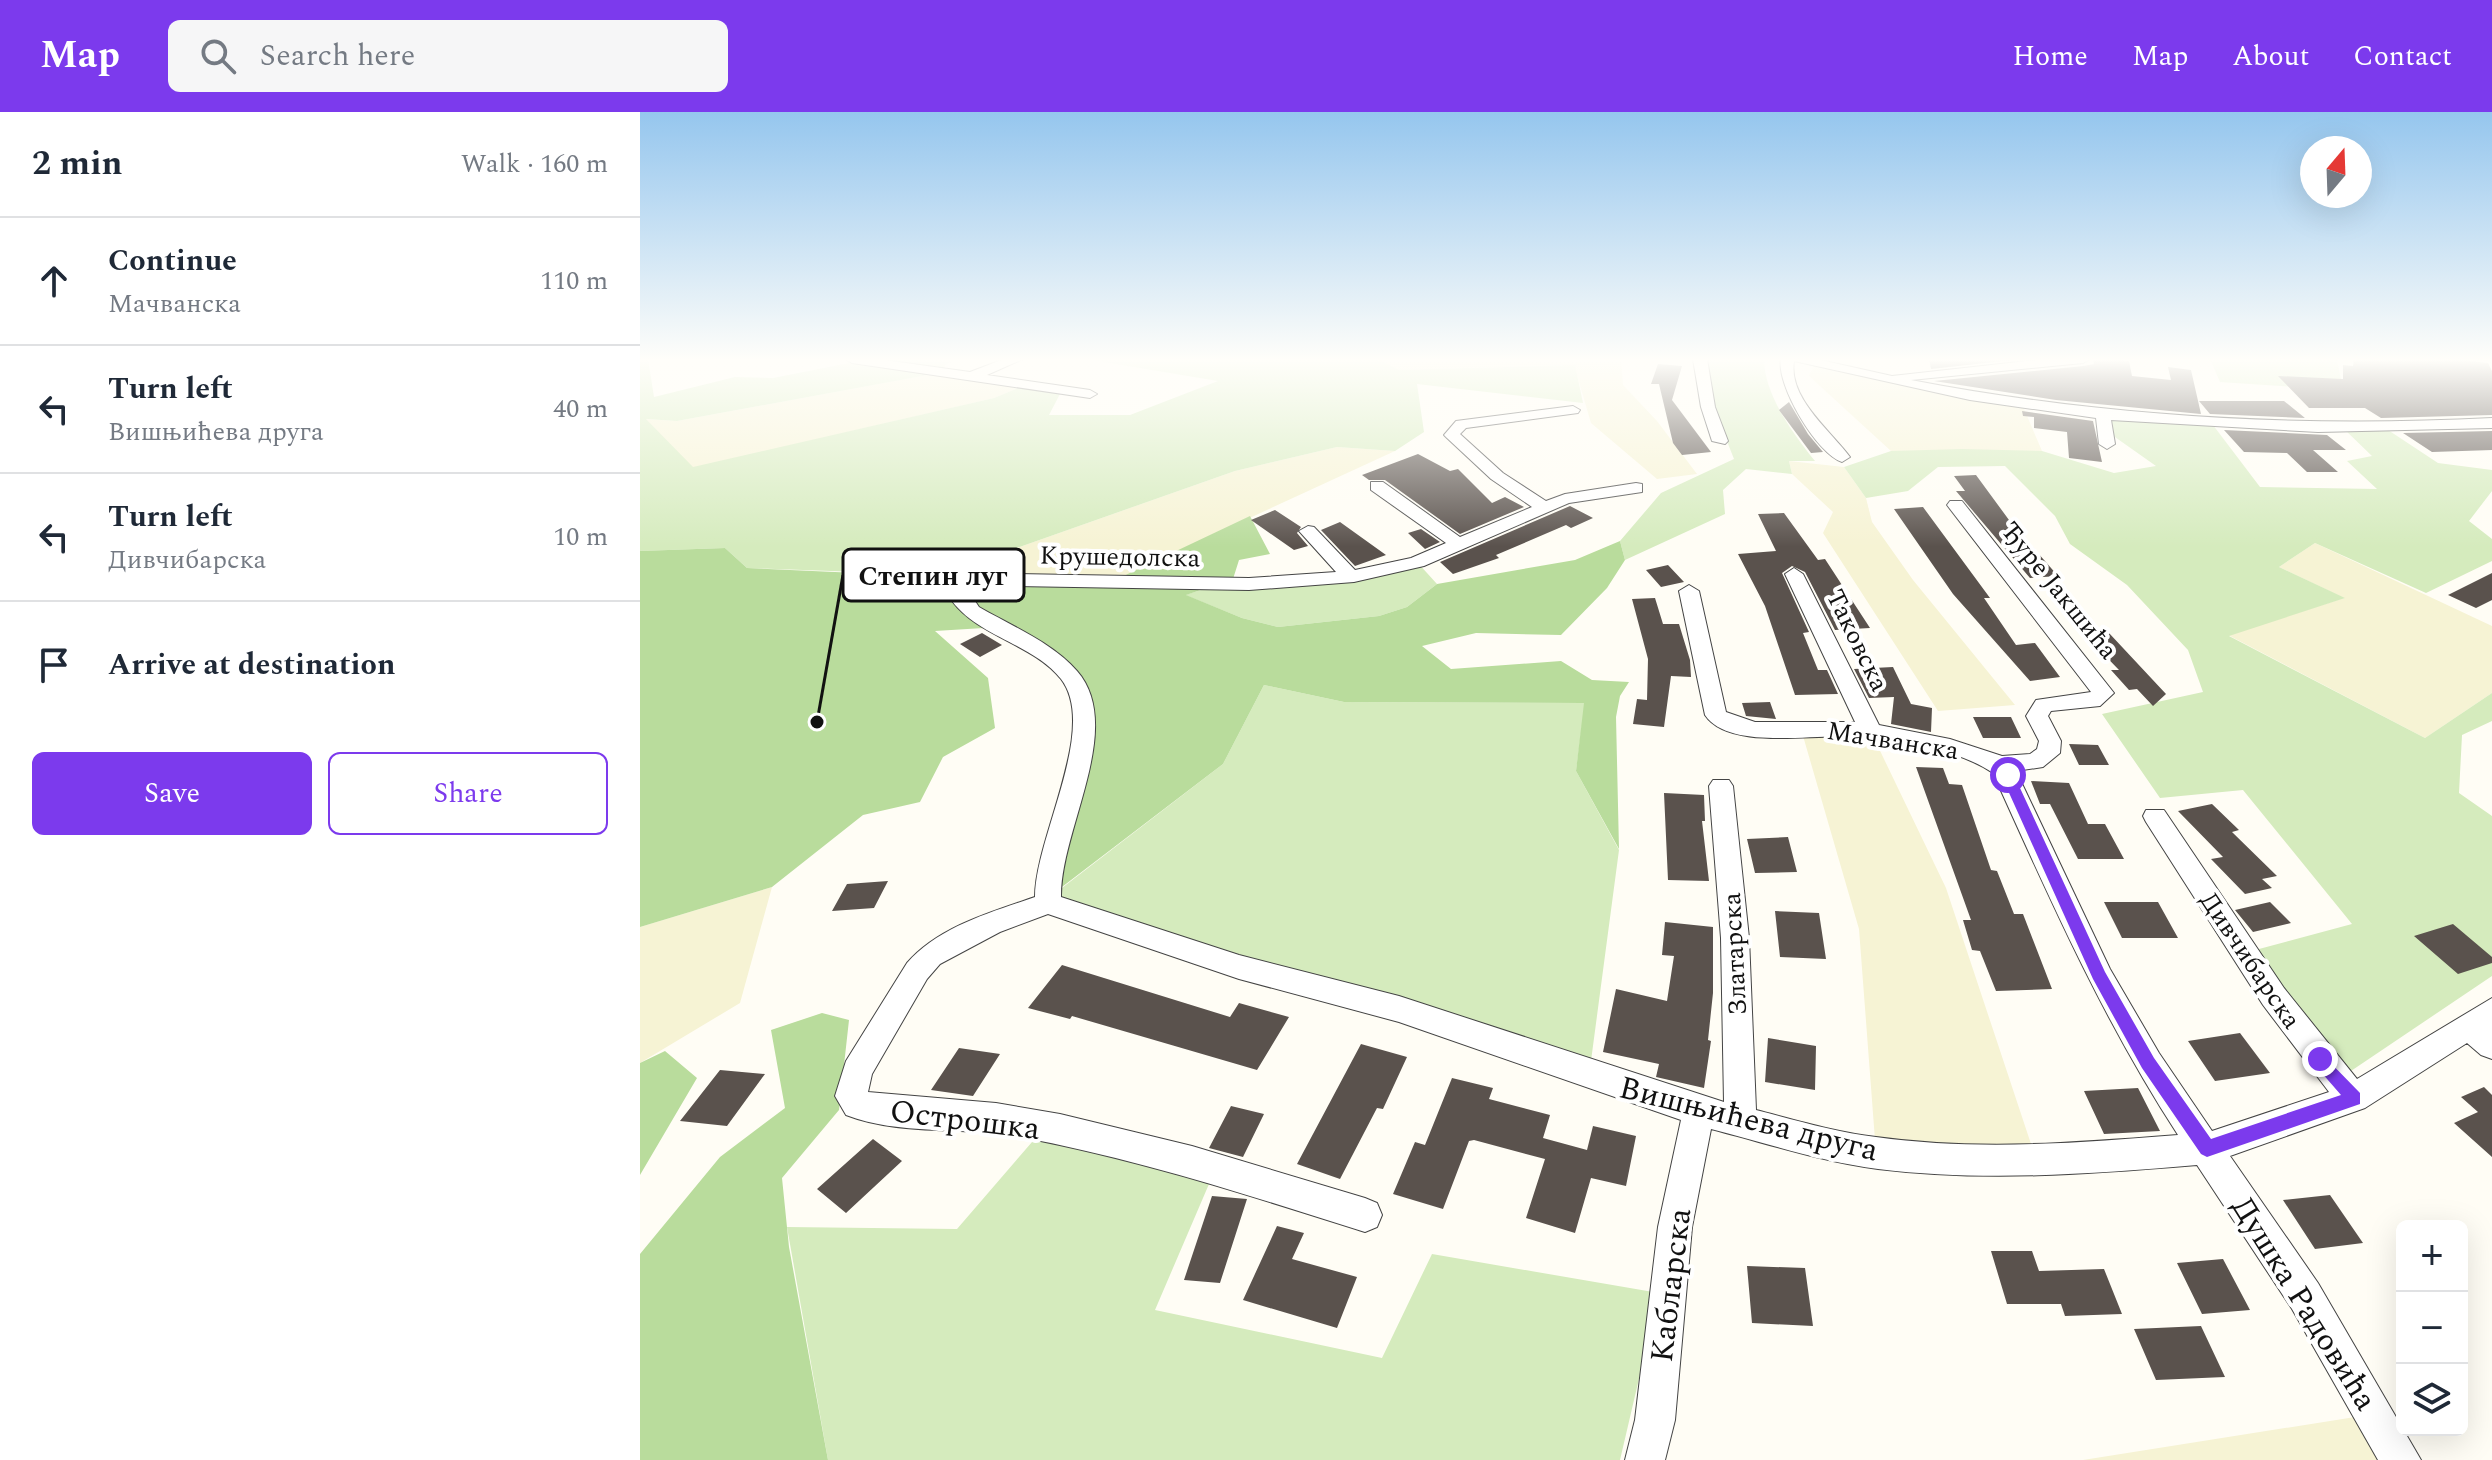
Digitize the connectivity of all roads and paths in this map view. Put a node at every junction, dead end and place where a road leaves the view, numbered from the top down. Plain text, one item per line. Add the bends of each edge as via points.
1 (1478, 422) edge
2 (1713, 422) edge
3 (1814, 422) edge
4 (2104, 422) edge
5 (2201, 422) edge
6 (2492, 423) edge
7 (1720, 441) dead end
8 (2107, 444) dead end
9 (1842, 457) dead end
10 (1377, 486) dead end
11 (1636, 488) dead end
12 (1956, 505) dead end
13 (1543, 507) junction
14 (1308, 531) dead end
15 (1460, 545) junction
16 (1794, 574) dead end
17 (1350, 576) junction
18 (1689, 591) dead end
19 (1871, 732) junction
20 (2000, 764) junction
21 (1721, 786) dead end
22 (2155, 816) dead end
23 (1048, 903) junction
24 (2485, 1028) edge
25 (2354, 1098) junction
26 (1699, 1111) junction
27 (1740, 1123) junction
28 (2207, 1148) junction
29 (1365, 1215) dead end
30 (1645, 1460) edge
31 (2401, 1460) edge

1 - 13 street via 1461,424 1452,435 1497,476
2 - 7 street
3 - 9 street
4 - 8 street
5 - 6 street via 2261,428
10 - 15 street
11 - 13 street, Крушедолска via 1583,494
12 - 20 street, Ђуре Јакшића via 2103,693 2092,701 2044,705 2037,716 2050,741 2048,753 2035,761
13 - 15 street, Крушедолска
14 - 17 street
15 - 17 street, Крушедолска via 1405,566
16 - 19 street, Таковска
17 - 23 street, Крушедолска via 1249,584 1014,580 979,586 964,596 962,601 972,611 1071,677 1086,711 1082,749 1048,864
18 - 19 street, Мачванска via 1721,720 1744,728
19 - 20 street, Мачванска via 1977,754
20 - 28 street via 2099,975 2148,1063
21 - 27 street, Златарска via 1735,938
22 - 25 street, Дивчибарска via 2244,953
23 - 26 street, Вишњићева друга via 1239,967 1399,1009
23 - 29 street, Острошка via 990,924 923,963 857,1071 851,1096 857,1105 1059,1130
24 - 25 street, Вишњићева друга
25 - 28 street, Вишњићева друга
26 - 27 street, Вишњићева друга
26 - 30 street, Кабларска via 1675,1227 1655,1420
27 - 28 street, Вишњићева друга via 1876,1153 1947,1159 2075,1159
28 - 31 street, Душка Радовића via 2305,1296

